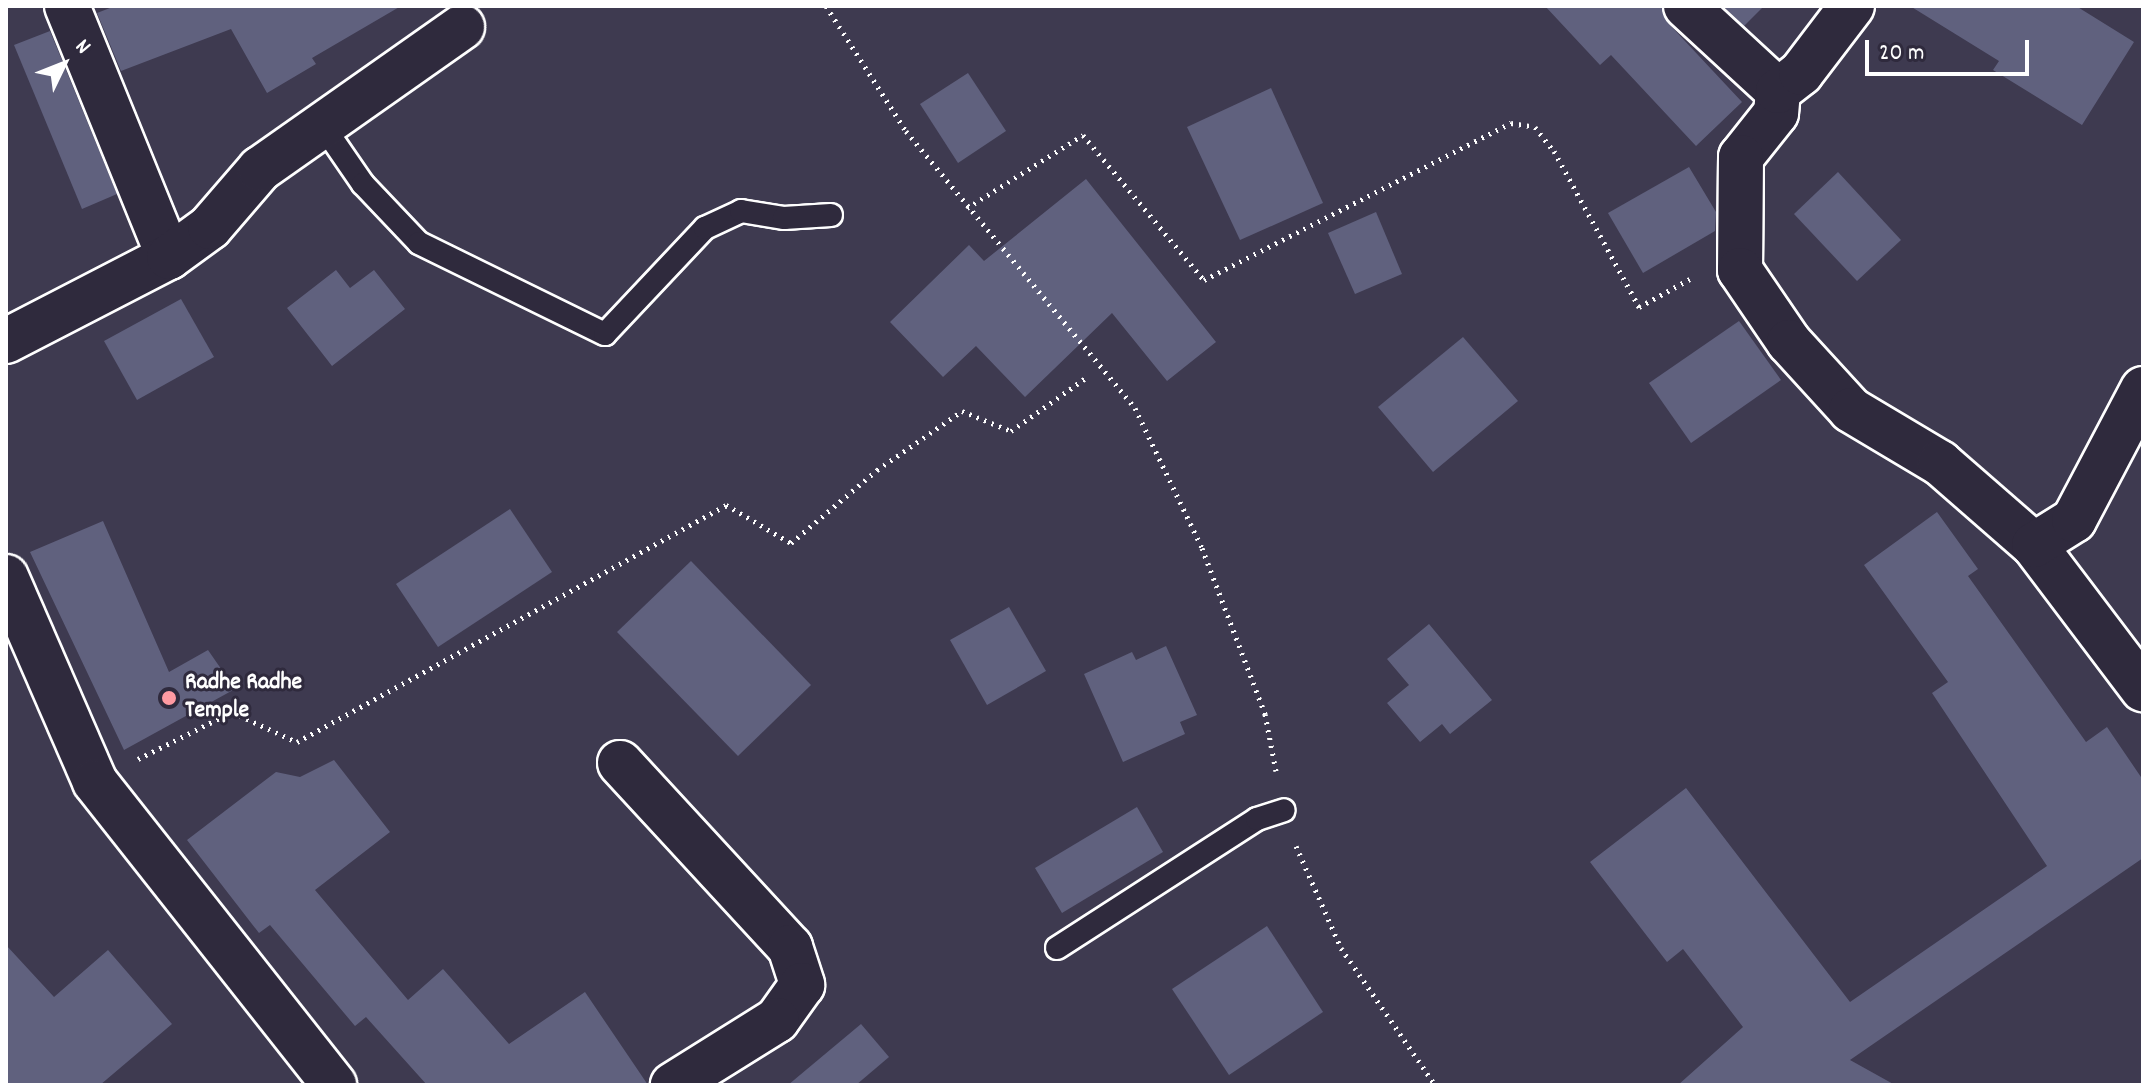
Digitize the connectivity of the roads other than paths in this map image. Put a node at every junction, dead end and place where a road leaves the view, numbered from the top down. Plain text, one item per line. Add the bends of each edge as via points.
1 (67, 6) edge
2 (1686, 6) edge
3 (1852, 6) edge
4 (462, 27) dead end
5 (1778, 91) junction
6 (321, 123) junction
7 (831, 215) dead end
8 (169, 257) junction
9 (6, 341) edge
10 (2143, 389) edge
11 (2034, 545) junction
12 (6, 577) edge
13 (2143, 689) edge
14 (620, 763) dead end
15 (1284, 810) road end
16 (1057, 948) dead end
17 (334, 1085) edge
18 (673, 1085) edge

1 - 8 street
2 - 5 street
3 - 5 street via 1801,73
4 - 6 street
5 - 11 street via 1776,113 1741,157 1740,270 1789,342 1851,410 1940,463
6 - 7 lane via 363,184 419,243 605,334 705,228 741,211 811,219
6 - 8 street via 260,169 210,227
8 - 9 street
10 - 11 street via 2074,520
11 - 13 street
12 - 17 street via 95,782
14 - 18 street via 790,947 802,985 777,1020
15 - 16 lane via 1257,819

